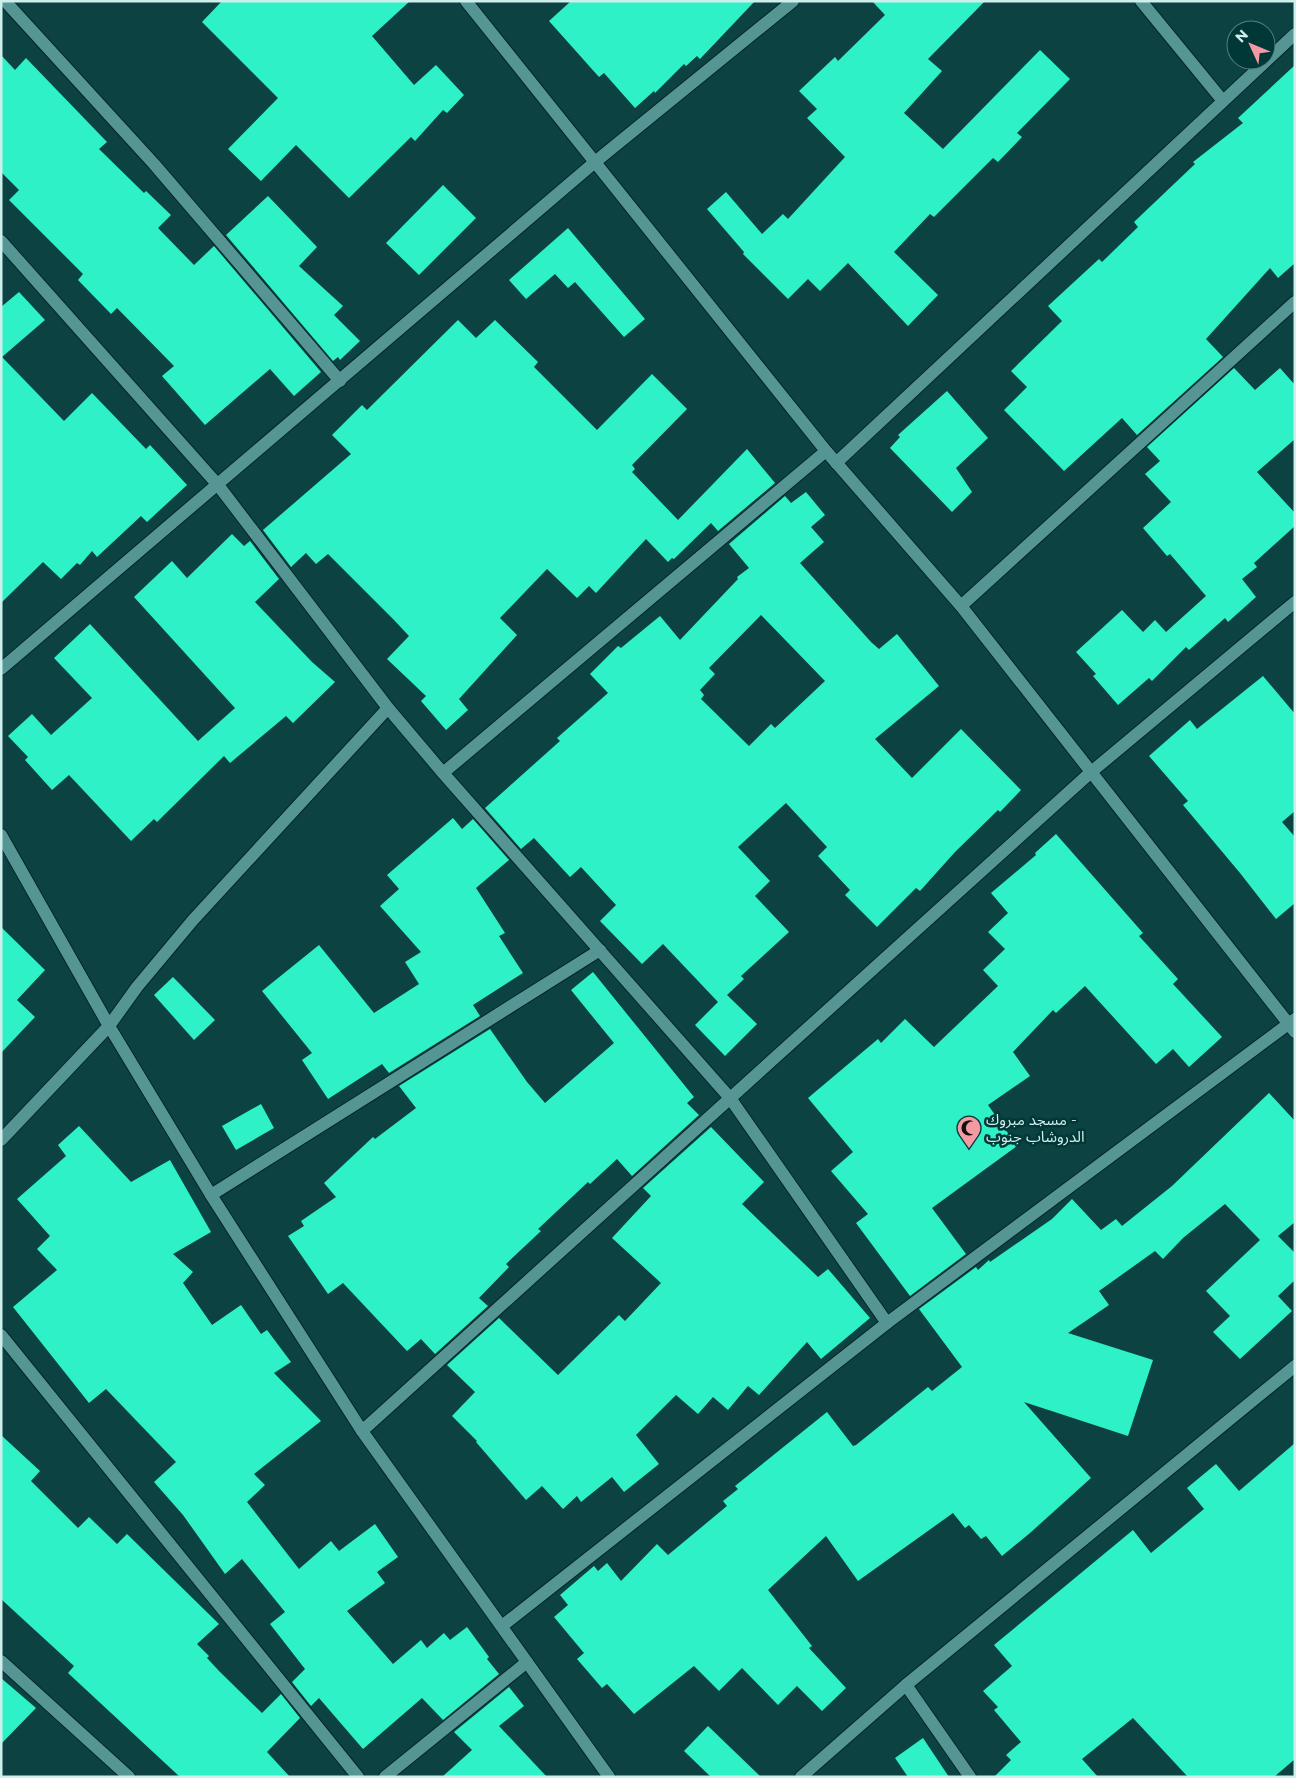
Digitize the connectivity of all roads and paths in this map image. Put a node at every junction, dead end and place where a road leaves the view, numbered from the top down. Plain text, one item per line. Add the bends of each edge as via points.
1 (5, 1) edge
2 (466, 1) edge
3 (793, 1) edge
4 (1141, 1) edge
5 (1295, 34) edge
6 (1223, 101) junction
7 (595, 162) junction
8 (1, 241) edge
9 (1295, 302) edge
10 (340, 381) junction
11 (826, 451) junction
12 (836, 463) junction
13 (218, 484) junction
14 (1295, 602) edge
15 (961, 606) junction
16 (1, 669) edge
17 (388, 708) junction
18 (1090, 773) junction
19 (443, 774) junction
20 (1, 836) edge
21 (600, 950) junction
22 (1293, 1025) edge
23 (109, 1026) junction
24 (730, 1098) junction
25 (1, 1140) edge
26 (211, 1195) junction
27 (887, 1323) junction
28 (1, 1335) edge
29 (1295, 1366) edge
30 (362, 1431) junction
31 (502, 1626) junction
32 (1, 1661) edge
33 (527, 1662) junction
34 (906, 1685) junction
35 (129, 1777) edge
36 (358, 1777) edge
37 (384, 1777) edge
38 (609, 1777) edge
39 (801, 1777) edge
40 (970, 1777) edge

1 - 10 street via 154,164
2 - 7 street
3 - 7 street
4 - 6 street
5 - 6 street
6 - 12 street
7 - 10 street
7 - 11 street
8 - 13 street
9 - 15 street
10 - 13 street
11 - 12 street
11 - 19 street
12 - 15 street
13 - 16 street
13 - 17 street
14 - 18 street
15 - 18 street
17 - 19 street
17 - 23 street via 193,920
18 - 22 street
18 - 24 street
19 - 21 street
20 - 23 street
21 - 24 street
21 - 26 street
22 - 27 street
23 - 25 street
23 - 26 street
24 - 27 street
24 - 30 street
26 - 30 street
27 - 31 street
28 - 36 street
29 - 34 street
30 - 31 street
31 - 33 street
32 - 35 street
33 - 37 street
33 - 38 street
34 - 39 street
34 - 40 street

